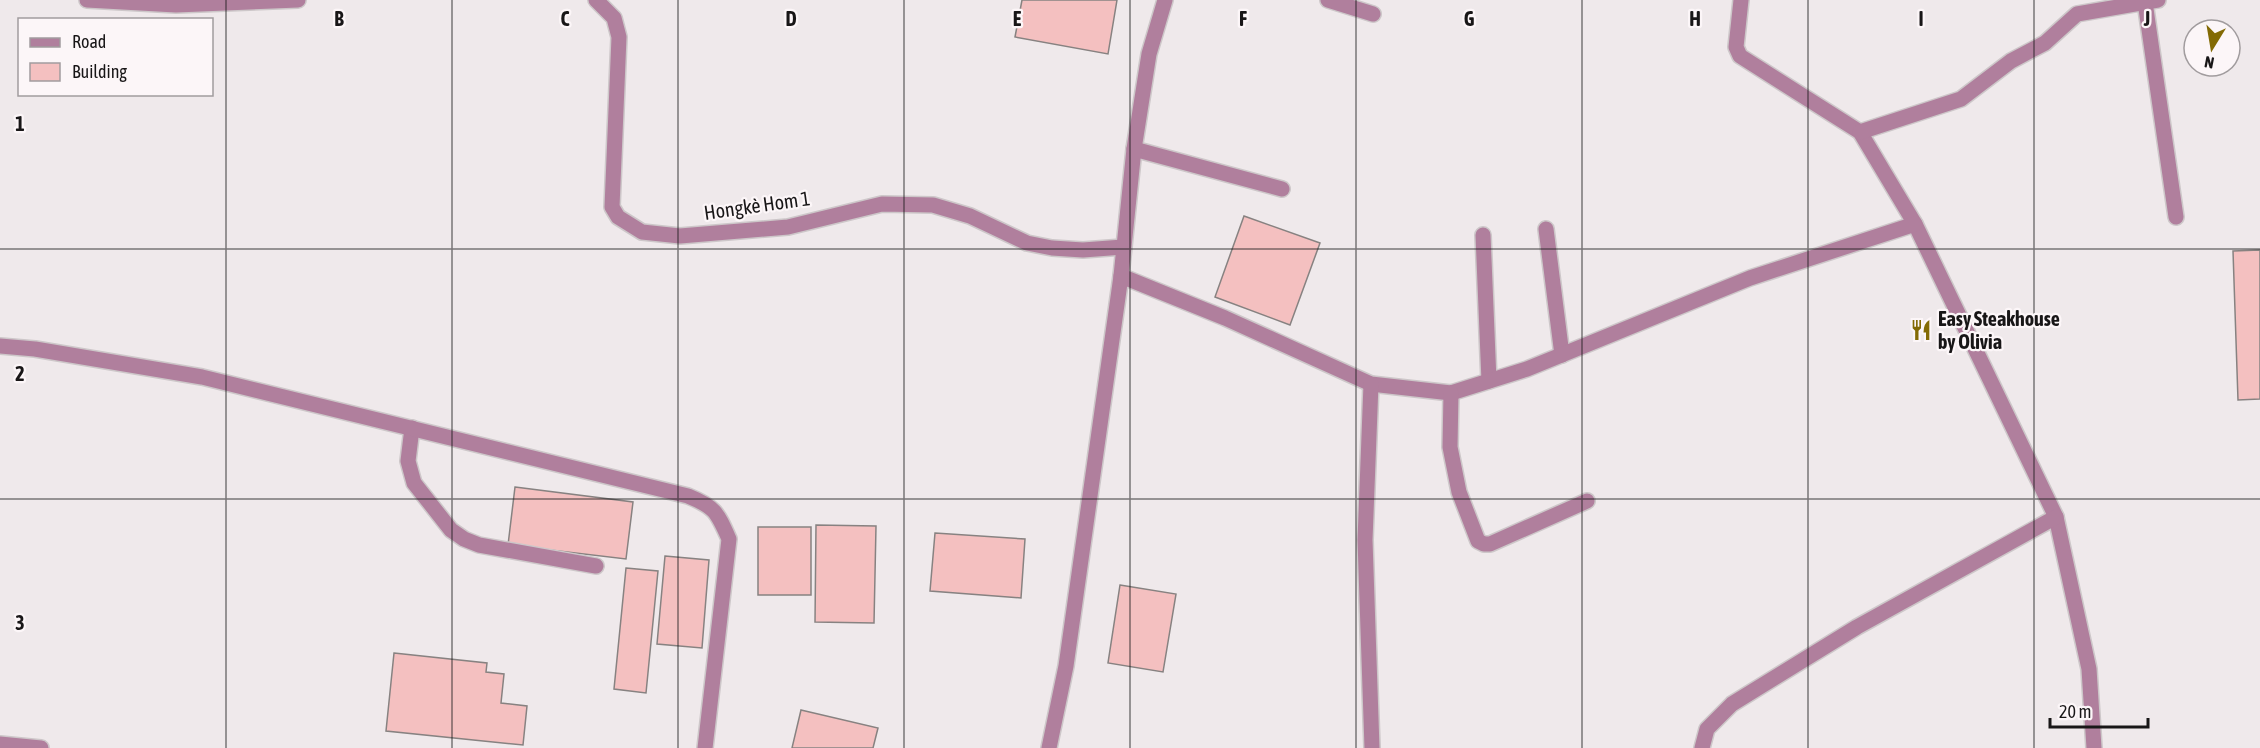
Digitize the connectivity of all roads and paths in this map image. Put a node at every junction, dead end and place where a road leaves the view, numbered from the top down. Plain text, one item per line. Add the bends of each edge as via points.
1 (87, 0) edge
2 (298, 0) edge
3 (596, 0) edge
4 (1165, 0) edge
5 (1328, 0) edge
6 (1741, 0) edge
7 (2151, 1) edge
8 (1373, 14) dead end
9 (1860, 132) junction
10 (1134, 149) junction
11 (1282, 189) dead end
12 (2176, 218) dead end
13 (1915, 224) junction
14 (1546, 229) dead end
15 (1483, 235) dead end
16 (1123, 247) junction
17 (1120, 276) junction
18 (0, 346) edge
19 (1562, 355) junction
20 (1489, 381) junction
21 (1371, 384) junction
22 (1451, 393) junction
23 (412, 428) junction
24 (1587, 501) dead end
25 (2056, 517) junction
26 (596, 566) dead end
27 (0, 744) edge
28 (41, 748) edge
29 (705, 748) edge
30 (1049, 748) edge
31 (1372, 748) edge
32 (1702, 748) edge
33 (2094, 748) edge

1 - 2 street via 176,5
3 - 16 street, Hongkè Hom 1 via 614,18 619,37 612,207 618,217 642,232 680,236 777,228 882,204 933,205 970,216 1027,243 1083,250
4 - 10 street via 1149,54
5 - 8 street
6 - 9 street via 1736,47 1740,56
7 - 9 street via 2077,14 2045,42 2010,61 1961,99
7 - 12 street
9 - 13 street
10 - 11 street
10 - 16 street
13 - 19 street via 1750,278
13 - 25 street
14 - 19 street
15 - 20 street
16 - 17 street
17 - 21 street
17 - 30 street via 1066,666
18 - 23 street via 202,377
19 - 20 street
20 - 22 street
21 - 22 street
21 - 31 street via 1365,540
22 - 24 street via 1449,447 1459,492 1478,541 1490,544
23 - 26 street via 408,461 414,483 451,530 479,545
23 - 29 street via 708,504 729,539
25 - 32 street via 1857,627 1732,704 1707,729
25 - 33 street via 2089,669
27 - 28 street

